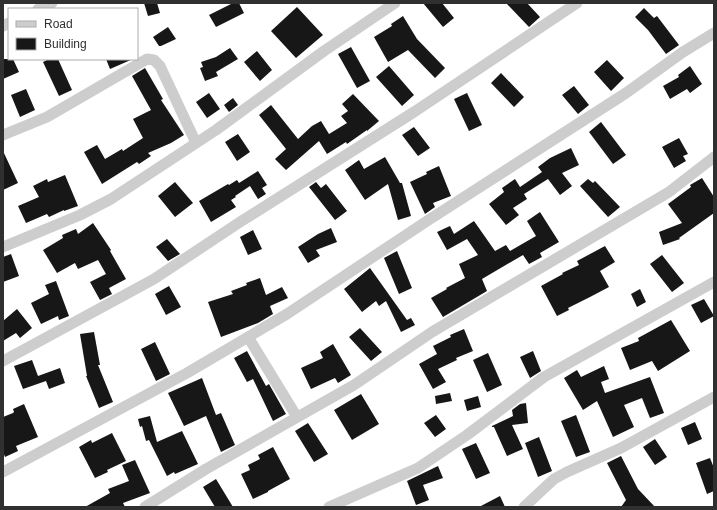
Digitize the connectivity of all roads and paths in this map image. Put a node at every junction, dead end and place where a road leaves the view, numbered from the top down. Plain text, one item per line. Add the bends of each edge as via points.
1 (52, 3) edge
2 (395, 3) edge
3 (578, 3) edge
4 (40, 8) edge
5 (714, 33) edge
6 (3, 134) edge
7 (196, 143) junction
8 (714, 157) edge
9 (3, 247) edge
10 (714, 282) edge
11 (248, 337) junction
12 (3, 361) edge
13 (714, 397) edge
14 (297, 417) junction
15 (3, 472) edge
16 (349, 503) edge
17 (145, 507) edge
18 (329, 507) edge
19 (524, 507) edge

1 - 4 street
2 - 7 street
3 - 12 street via 154,279
5 - 11 street via 626,93
6 - 7 street via 47,117 147,59 154,60 160,66
7 - 9 street via 111,199 80,215
8 - 14 street via 670,192 432,332 354,385
10 - 16 street via 544,377 418,468
11 - 14 street
11 - 15 street via 187,373
13 - 19 street via 621,448 554,479
14 - 17 street
16 - 18 street

